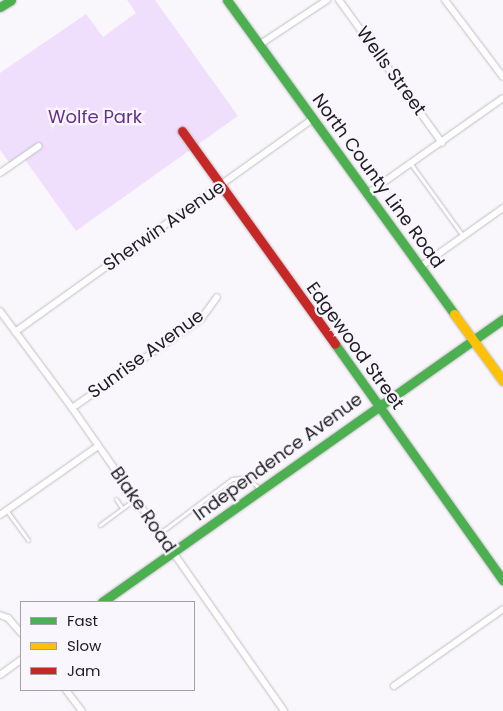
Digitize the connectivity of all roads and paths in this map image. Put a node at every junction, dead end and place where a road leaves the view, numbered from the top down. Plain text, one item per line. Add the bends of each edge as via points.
1 (11, 0) edge
2 (227, 0) edge
3 (327, 0) edge
4 (339, 0) edge
5 (445, 0) edge
6 (0, 7) edge
7 (259, 45) junction
8 (503, 77) edge
9 (503, 98) edge
10 (313, 120) junction
11 (182, 131) dead end
12 (442, 143) junction
13 (39, 146) dead end
14 (411, 164) junction
15 (0, 173) edge
16 (220, 186) junction
17 (367, 194) junction
18 (502, 212) edge
19 (463, 236) junction
20 (420, 267) junction
21 (217, 297) dead end
22 (0, 312) edge
23 (503, 319) edge
24 (14, 332) junction
25 (473, 340) junction
26 (503, 381) edge
27 (378, 406) junction
28 (72, 408) junction
29 (98, 446) junction
30 (260, 490) junction
31 (116, 499) dead end
32 (135, 499) junction
33 (122, 508) junction
34 (7, 510) junction
35 (0, 515) edge
36 (100, 525) dead end
37 (159, 534) junction
38 (28, 540) dead end
39 (172, 552) junction
40 (503, 580) edge
41 (103, 601) edge
42 (503, 609) edge
43 (0, 615) edge
44 (20, 632) edge
45 (20, 661) edge
46 (0, 675) edge
47 (394, 686) dead end
48 (67, 691) edge
49 (79, 710) edge
50 (284, 711) edge

1 - 6 street
2 - 7 street, North County Line Road
3 - 7 street
4 - 12 street, Wells Street
5 - 8 street
7 - 10 street, North County Line Road
9 - 12 street
10 - 16 street, Sherwin Avenue
10 - 17 street, North County Line Road
11 - 16 street, Edgewood Street
12 - 14 street
13 - 15 street
14 - 17 street
14 - 19 lane
16 - 24 street, Sherwin Avenue
16 - 27 street, Edgewood Street
17 - 20 street, North County Line Road
18 - 19 street
19 - 20 street
20 - 25 street, North County Line Road
21 - 28 street, Sunrise Avenue via 201,318
22 - 24 street, Blake Road
23 - 25 street, Independence Avenue
24 - 28 street, Blake Road
25 - 26 street, North County Line Road
25 - 27 street, Independence Avenue
27 - 30 street, Independence Avenue
27 - 40 street, Edgewood Street
28 - 29 street, Blake Road
29 - 32 street, Blake Road
29 - 34 street
30 - 37 lane via 248,477 232,479
30 - 39 street, Independence Avenue
31 - 33 lane
32 - 33 lane
32 - 37 street, Blake Road
33 - 36 lane
34 - 35 street
34 - 38 lane
37 - 39 street, Blake Road
39 - 41 street, Independence Avenue
39 - 50 street, Blake Road
42 - 47 street
43 - 44 street via 8,618
45 - 46 street
48 - 49 street

